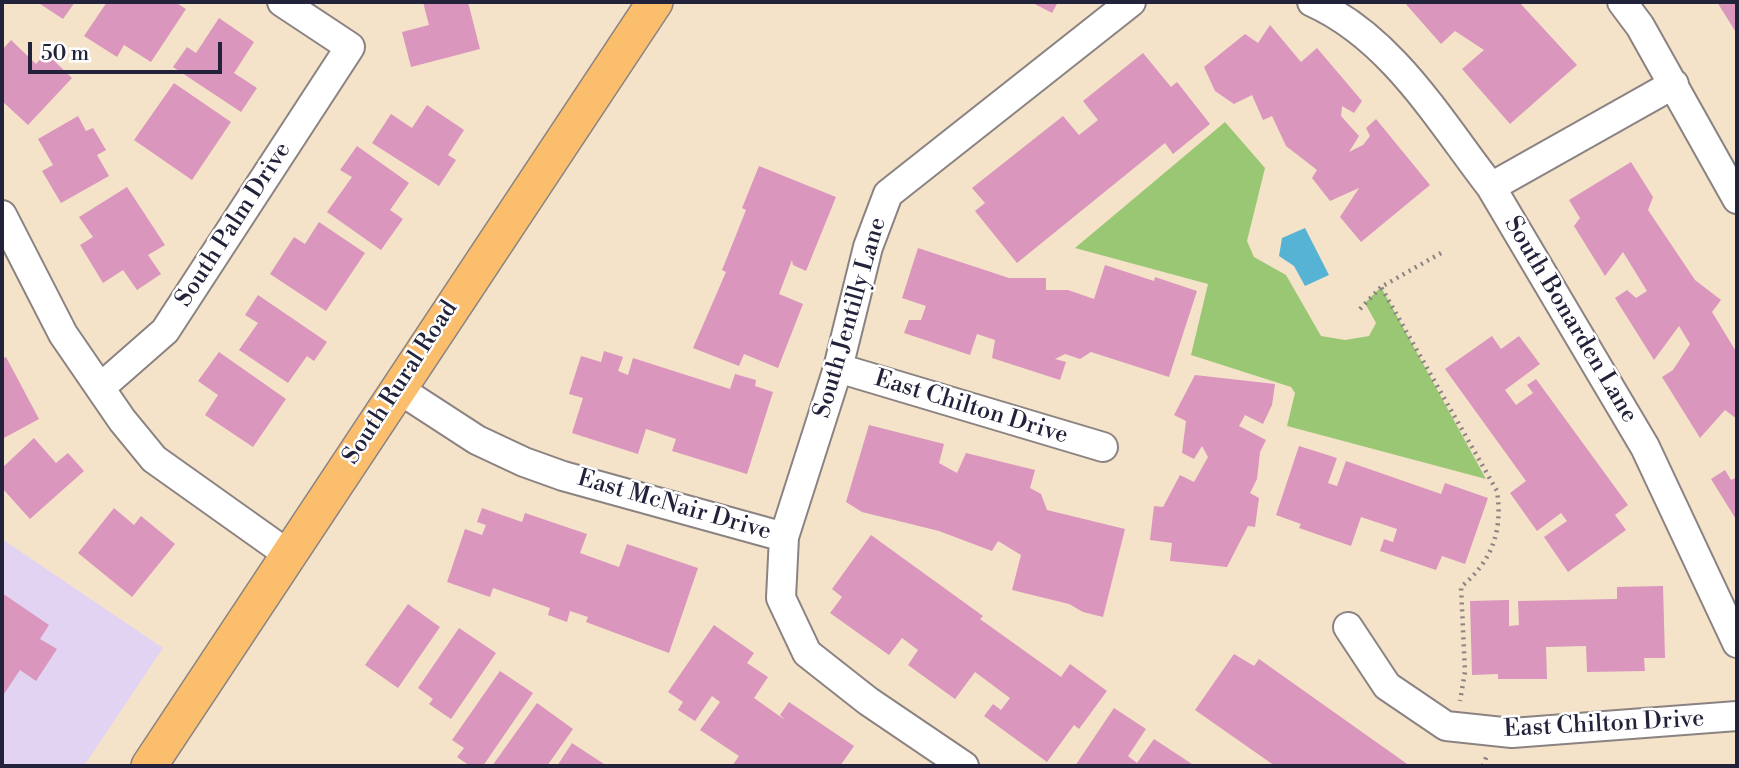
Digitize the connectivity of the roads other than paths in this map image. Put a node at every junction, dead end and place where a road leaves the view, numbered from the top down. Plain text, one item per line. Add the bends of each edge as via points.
1 (282, 2) edge
2 (655, 2) edge
3 (1131, 2) edge
4 (1311, 2) edge
5 (1622, 2) edge
6 (1674, 84) junction
7 (1491, 187) junction
8 (1737, 199) edge
9 (2, 215) edge
10 (838, 368) junction
11 (100, 388) junction
12 (397, 388) junction
13 (1103, 447) dead end
14 (784, 537) junction
15 (289, 555) junction
16 (1348, 627) dead end
17 (1737, 643) edge
18 (1737, 716) edge
19 (149, 766) edge
20 (964, 766) edge

1 - 11 street, South Palm Drive via 349,47 165,331
2 - 12 main road, South Rural Road
3 - 10 street, South Jentilly Lane via 888,194 868,247
4 - 7 street via 1339,14 1390,55
5 - 6 street
6 - 7 street, South Bonarden Lane
6 - 8 street
7 - 17 street, South Bonarden Lane via 1645,447
9 - 11 street via 63,334
10 - 13 street, East Chilton Drive
10 - 14 street, South Jentilly Lane
11 - 15 street via 154,458
12 - 14 street, East McNair Drive via 477,440 524,461
12 - 15 main road, South Rural Road
14 - 20 street, East McNair Drive via 781,598 807,653
15 - 19 main road, South Rural Road
16 - 18 street, East Chilton Drive via 1387,686 1451,726 1512,733

